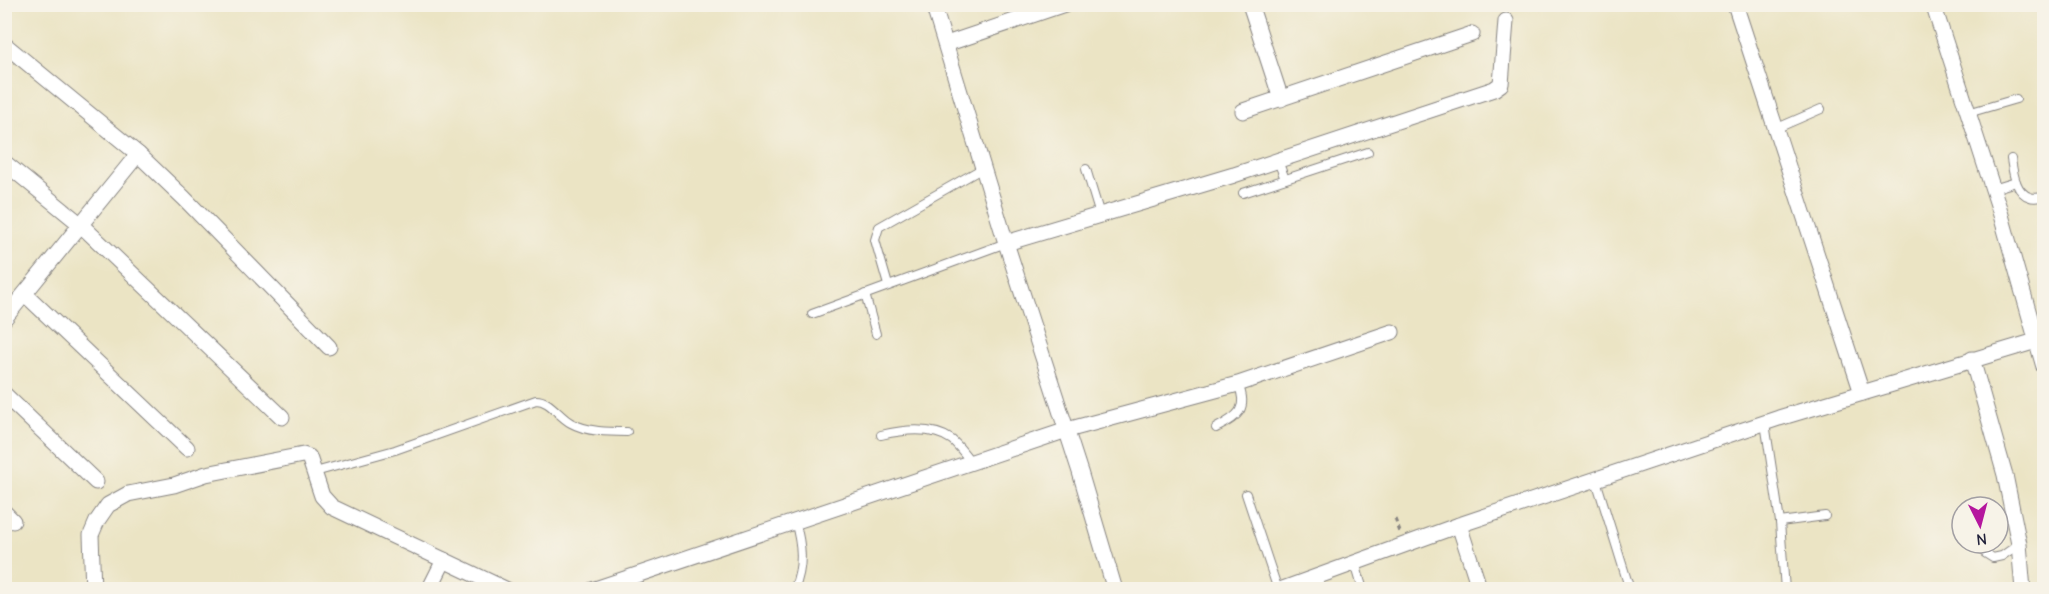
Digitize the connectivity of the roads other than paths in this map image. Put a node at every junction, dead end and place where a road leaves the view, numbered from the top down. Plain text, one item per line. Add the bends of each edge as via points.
1 (933, 4) edge
2 (1065, 4) edge
3 (1250, 4) edge
4 (1735, 4) edge
5 (1934, 4) edge
6 (1506, 21) dead end
7 (1472, 34) dead end
8 (4, 44) edge
9 (946, 44) junction
10 (1281, 99) junction
11 (2016, 99) dead end
12 (1821, 109) dead end
13 (1243, 111) dead end
14 (1968, 112) junction
15 (1775, 129) junction
16 (1368, 152) dead end
17 (138, 154) junction
18 (2011, 159) dead end
19 (1278, 160) junction
20 (4, 162) edge
21 (983, 168) junction
22 (1086, 169) dead end
23 (1285, 179) junction
24 (2016, 182) junction
25 (1993, 189) junction
26 (1243, 193) dead end
27 (2044, 197) edge
28 (1100, 215) junction
29 (80, 224) junction
30 (1006, 243) junction
31 (888, 285) junction
32 (25, 294) junction
33 (865, 294) junction
34 (812, 314) dead end
35 (4, 319) edge
36 (1392, 332) dead end
37 (876, 334) dead end
38 (2036, 341) junction
39 (329, 347) dead end
40 (1972, 359) junction
41 (2044, 367) edge
42 (1238, 384) junction
43 (1862, 393) junction
44 (4, 394) edge
45 (282, 417) dead end
46 (1765, 423) junction
47 (1216, 428) dead end
48 (1067, 430) junction
49 (627, 432) dead end
50 (880, 435) dead end
51 (188, 448) dead end
52 (971, 462) junction
53 (315, 472) junction
54 (1596, 480) junction
55 (96, 482) dead end
56 (1246, 494) dead end
57 (1825, 516) dead end
58 (795, 521) junction
59 (1780, 522) junction
60 (1459, 525) junction
61 (2019, 544) junction
62 (2010, 550) edge
63 (1988, 555) edge
64 (2003, 555) edge
65 (444, 560) junction
66 (1355, 563) junction
67 (93, 590) edge
68 (429, 590) edge
69 (507, 590) edge
70 (592, 590) edge
71 (794, 590) edge
72 (1115, 590) edge
73 (1279, 590) edge
74 (1363, 590) edge
75 (1480, 590) edge
76 (1630, 590) edge
77 (1785, 590) edge
78 (2023, 590) edge

1 - 9 street
2 - 9 street
3 - 10 street
4 - 15 street
5 - 14 street
6 - 19 street via 1501,84 1494,89
7 - 10 street
8 - 17 street
9 - 21 street
10 - 13 street
11 - 14 lane
12 - 15 lane
14 - 25 street
15 - 43 street
16 - 23 lane
17 - 29 street
17 - 39 street
18 - 24 lane
19 - 23 lane
19 - 28 street
20 - 29 street
21 - 30 street
21 - 31 lane via 879,227 875,240
22 - 28 lane
23 - 26 lane
24 - 25 lane
24 - 27 lane via 2030,197
25 - 38 street
28 - 30 street
29 - 32 street
29 - 45 street
30 - 31 lane
30 - 48 street
31 - 33 lane
32 - 35 street
32 - 51 street
33 - 34 lane
33 - 37 lane
36 - 42 street
38 - 40 street
38 - 41 street
40 - 43 street
40 - 61 street via 2005,475
42 - 47 lane via 1243,395 1242,407 1236,418
42 - 48 street
43 - 46 street
44 - 55 street
46 - 54 street
46 - 59 lane
48 - 52 street
48 - 72 street
49 - 53 lane via 591,430 573,424 546,402 536,400 395,450
50 - 52 lane via 931,431 951,439
52 - 58 street
53 - 65 street via 322,496 332,507
53 - 67 street via 309,457 303,455 128,494 108,505 91,535
54 - 60 street
54 - 76 lane
56 - 73 lane
57 - 59 lane
58 - 70 street
58 - 71 lane via 802,558
59 - 77 lane
60 - 66 street
60 - 75 street
61 - 62 lane
61 - 78 street
63 - 64 lane
65 - 68 street
65 - 69 street
66 - 73 street
66 - 74 lane

